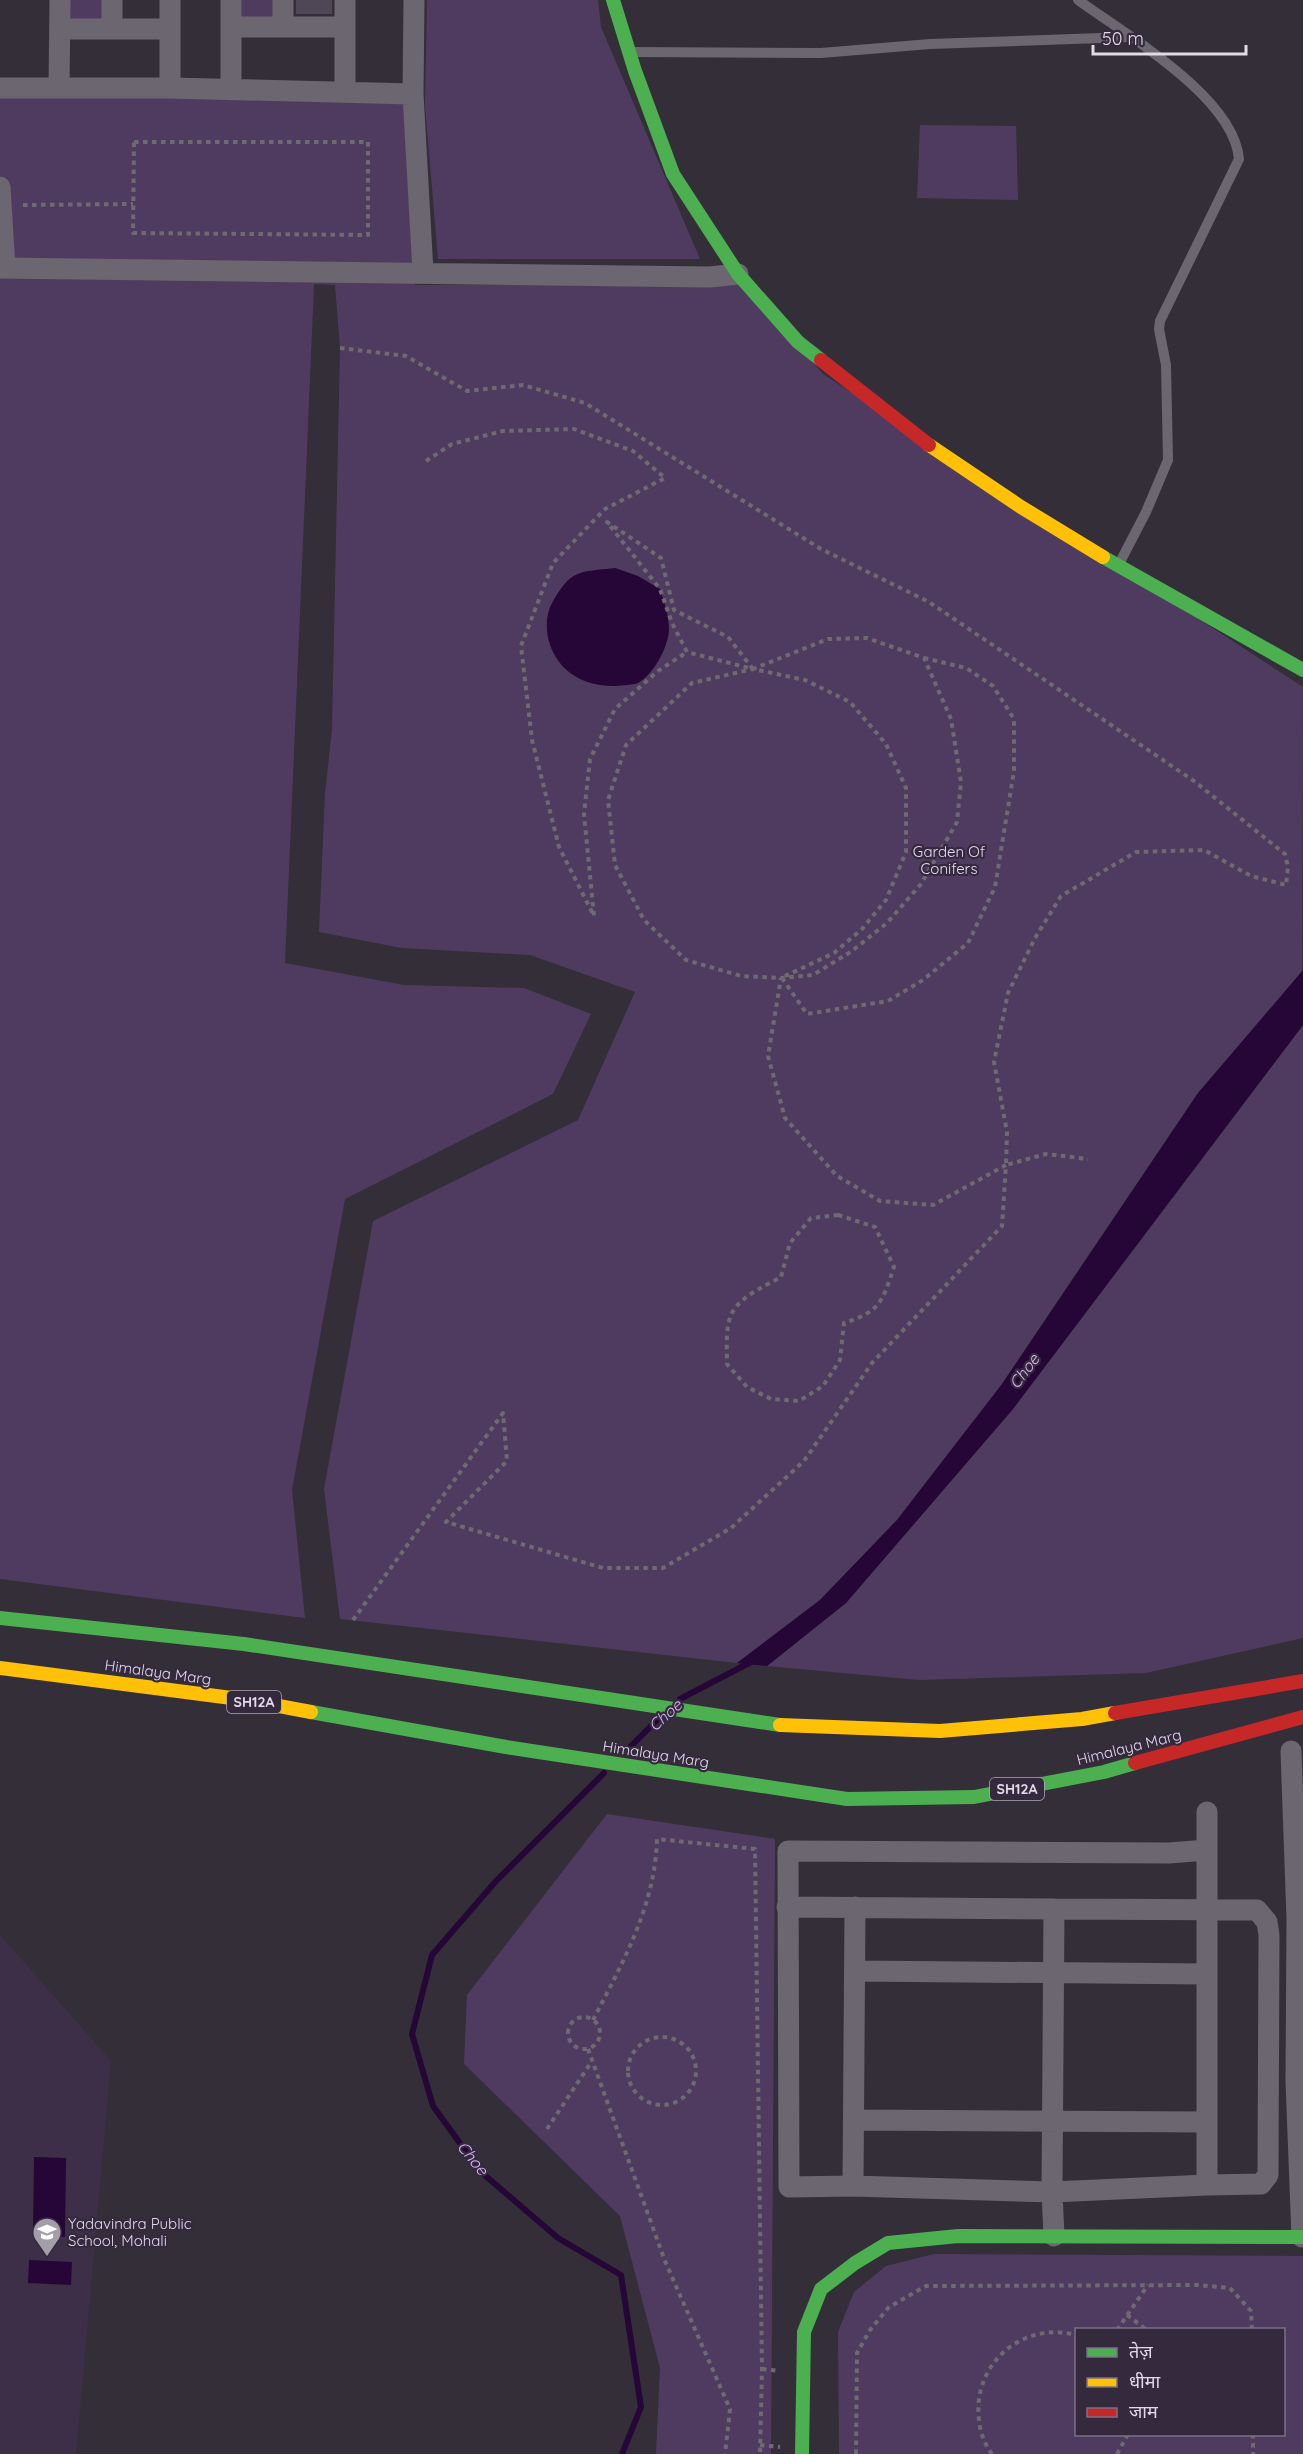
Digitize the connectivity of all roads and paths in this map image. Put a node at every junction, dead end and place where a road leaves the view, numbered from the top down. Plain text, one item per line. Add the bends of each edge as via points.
1 (60, 0) edge
2 (112, 0) edge
3 (170, 0) edge
4 (231, 0) edge
5 (283, 0) edge
6 (345, 0) edge
7 (414, 0) edge
8 (613, 0) edge
9 (1078, 0) edge
10 (231, 27) junction
11 (283, 27) junction
12 (345, 27) junction
13 (60, 29) junction
14 (112, 29) junction
15 (170, 29) junction
16 (1129, 37) junction
17 (629, 52) junction
18 (59, 87) junction
19 (0, 88) edge
20 (170, 88) junction
21 (231, 90) junction
22 (345, 92) junction
23 (413, 94) junction
24 (0, 187) edge
25 (133, 204) junction
26 (23, 206) dead end
27 (2, 268) edge
28 (423, 272) junction
29 (738, 274) junction
30 (340, 348) dead end
31 (426, 461) dead end
32 (1118, 566) junction
33 (687, 652) junction
34 (924, 658) junction
35 (753, 669) junction
36 (1303, 670) edge
37 (781, 978) junction
38 (1088, 1159) dead end
39 (1006, 1165) junction
40 (780, 1277) joint
41 (0, 1618) edge
42 (353, 1620) dead end
43 (0, 1668) edge
44 (1303, 1681) edge
45 (1303, 1717) edge
46 (1291, 1751) dead end
47 (1207, 1812) dead end
48 (1207, 1850) junction
49 (788, 1907) junction
50 (855, 1908) junction
51 (1054, 1909) junction
52 (1207, 1910) junction
53 (855, 1971) junction
54 (1054, 1973) junction
55 (1207, 1974) junction
56 (593, 2020) junction
57 (676, 2039) joint
58 (588, 2049) junction
59 (592, 2061) junction
60 (855, 2120) junction
61 (1054, 2121) junction
62 (1207, 2122) junction
63 (547, 2129) dead end
64 (1207, 2185) junction
65 (853, 2186) junction
66 (1052, 2192) junction
67 (1054, 2236) junction
68 (1303, 2237) edge
69 (1148, 2285) junction
70 (1127, 2315) junction
71 (1118, 2328) edge
72 (1144, 2328) edge
73 (1252, 2328) edge
74 (1075, 2335) edge
75 (1127, 2436) edge
76 (1253, 2436) edge
77 (725, 2454) edge
78 (759, 2454) edge
79 (802, 2454) edge
80 (856, 2454) edge
81 (992, 2454) edge
82 (1117, 2454) edge
83 (1253, 2454) edge

1 - 13 street
2 - 14 street
3 - 15 street
4 - 10 street
5 - 11 street
6 - 12 street
7 - 23 street
8 - 17 main road
9 - 16 lane
10 - 11 street
10 - 21 street
11 - 12 street
12 - 22 street
13 - 14 street
13 - 18 street
14 - 15 street
15 - 20 street
16 - 17 lane via 930,44 821,54
16 - 32 lane via 1200,92 1234,134 1239,159 1160,321 1166,365 1168,460
17 - 29 main road via 673,174
18 - 19 street
18 - 20 street
20 - 21 street
21 - 22 street
22 - 23 street
23 - 28 street
24 - 27 street
25 - 25 path via 134,142 368,141 368,235 133,233
25 - 26 path
27 - 28 street
28 - 29 street via 710,277
29 - 32 main road via 798,342 922,440
30 - 39 path via 406,356 468,391 523,385 585,403 821,549 929,602 1194,780 1285,854 1286,885 1251,876 1204,850 1136,852 1061,896 1008,993 994,1062 1007,1132
31 - 33 path via 452,444 503,431 574,429 633,451 665,478 606,508 553,563 521,646 532,740 559,847 594,916 584,814 590,759 615,709 657,671
32 - 36 main road
33 - 35 path
33 - 35 path via 660,589 607,522 661,558 674,610 728,637
34 - 35 path via 867,638 828,639
34 - 37 path via 951,719 961,782 957,822 921,884 887,923 813,975
34 - 37 path via 966,668 993,686 1014,718 1014,771 995,886 968,943 923,980 888,1001 807,1014
35 - 37 path via 804,680 850,702 886,744 906,788 906,852 886,900 862,929 834,953
35 - 37 path via 692,683 626,745 608,800 615,865 644,920 686,960 741,976
37 - 39 path via 768,1056 785,1118 837,1176 880,1201 933,1205
38 - 39 path via 1046,1154
39 - 42 path via 1002,1226 872,1363 804,1461 731,1528 663,1569 603,1568 446,1522 507,1461 503,1413
40 - 40 path via 790,1243 810,1218 838,1215 875,1227 894,1267 882,1301 863,1317 844,1323 840,1360 824,1386 798,1401 763,1395 747,1386 727,1364 732,1313 748,1296
41 - 44 main road via 244,1644 766,1725 940,1731 1082,1719
43 - 45 main road, Himalaya Marg / SH12A via 247,1700 506,1747 847,1799 974,1797 1104,1772
46 - 68 street via 1297,1919 1296,2082
47 - 48 street
48 - 49 street via 788,1851
48 - 52 street
49 - 50 street
49 - 65 street via 789,2187
50 - 51 street
50 - 53 street
51 - 52 street
51 - 54 street
52 - 55 street
52 - 64 street via 1257,1910 1267,1922 1269,2168 1261,2184
53 - 54 street
53 - 60 street
54 - 55 street
54 - 61 street
55 - 62 street
56 - 58 path via 599,2028 599,2038
56 - 58 path via 578,2018 568,2031 573,2045
56 - 78 path via 641,1921 656,1863 657,1839 755,1849 762,2370
57 - 57 path via 692,2054 696,2065 692,2088 674,2104 650,2104 632,2089 627,2077 630,2056 645,2041 666,2036
58 - 59 path
59 - 63 path
59 - 77 path via 665,2261 730,2409
60 - 61 street
60 - 65 street
61 - 62 street
61 - 66 street
62 - 64 street
64 - 66 street
65 - 66 street
66 - 67 street
67 - 68 main road
67 - 79 main road via 958,2236 888,2243 822,2289 804,2332
69 - 70 path
69 - 73 path via 1230,2288 1251,2311
69 - 80 path via 926,2286 889,2307 857,2353
70 - 71 path
70 - 72 path
74 - 81 path via 1042,2332 1022,2338 989,2367 980,2386 977,2408 980,2429
75 - 82 path
76 - 83 path

